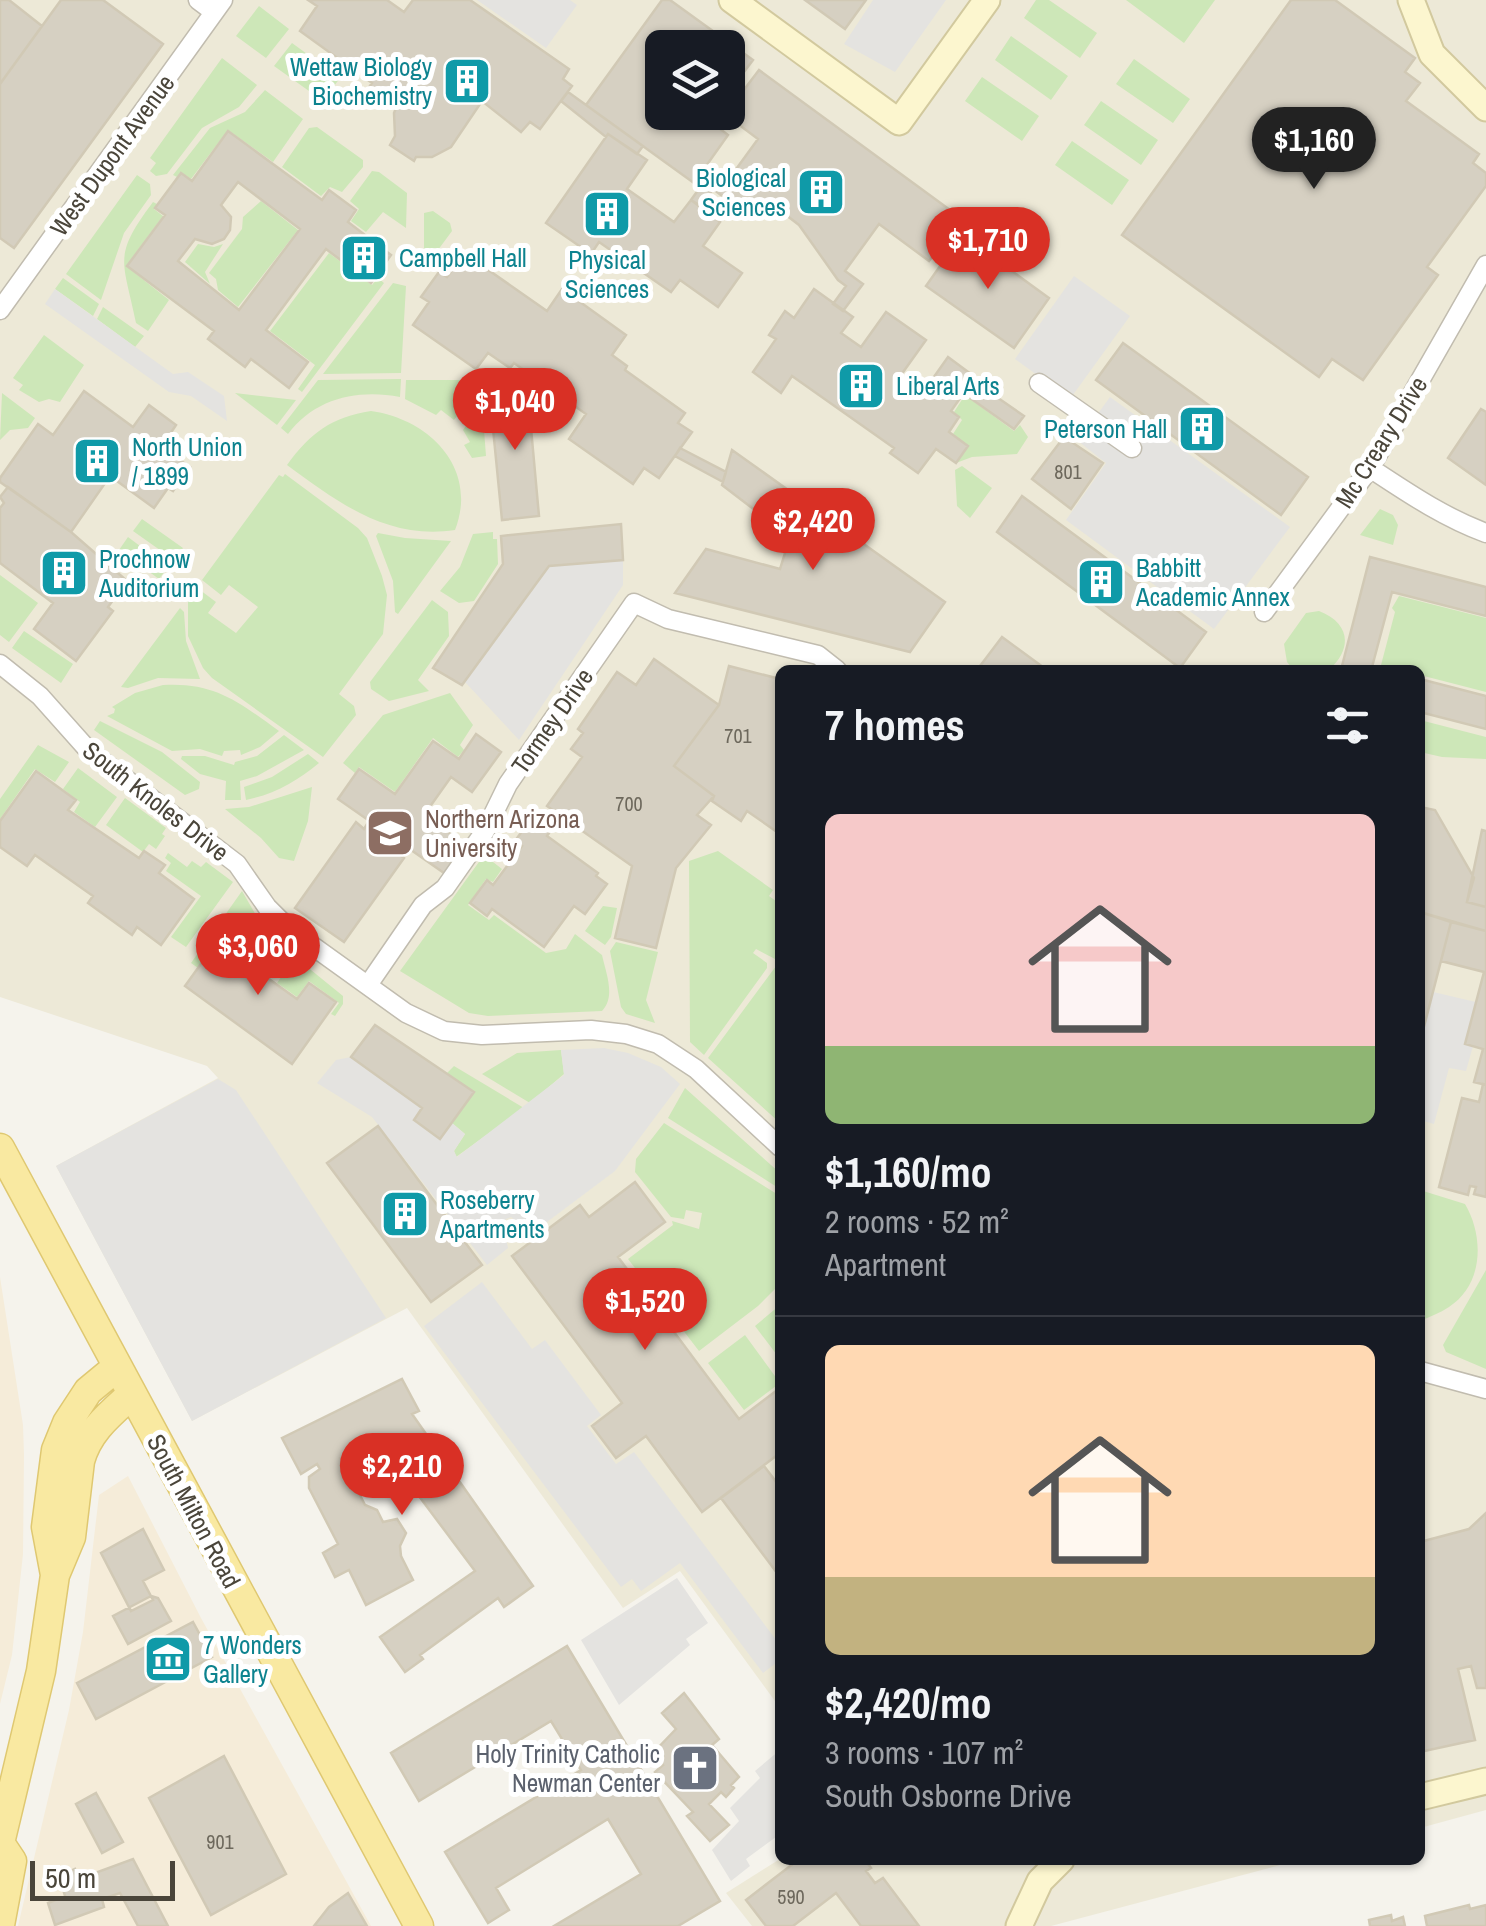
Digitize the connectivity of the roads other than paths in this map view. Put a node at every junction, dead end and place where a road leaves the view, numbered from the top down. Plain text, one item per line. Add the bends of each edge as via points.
1 (198, 0) edge
2 (732, 0) edge
3 (987, 0) edge
4 (1412, 0) edge
5 (219, 6) edge
6 (1486, 108) edge
7 (1486, 265) edge
8 (0, 310) edge
9 (1039, 382) dead end
10 (1132, 448) dead end
11 (1370, 468) junction
12 (1486, 532) edge
13 (1264, 612) dead end
14 (0, 664) edge
15 (831, 665) edge
16 (368, 985) junction
17 (775, 1142) edge
18 (0, 1148) edge
19 (117, 1366) junction
20 (1425, 1372) edge
21 (1486, 1389) edge
22 (132, 1394) junction
23 (55, 1575) junction
24 (1486, 1781) edge
25 (1425, 1795) edge
26 (0, 1843) edge
27 (1056, 1865) edge
28 (0, 1925) edge
29 (419, 1926) edge
30 (1019, 1926) edge

1 - 5 street
2 - 3 street via 899,122
4 - 6 street via 1432,54
5 - 8 street, West Dupont Avenue
7 - 11 street, Mc Creary Drive
9 - 10 street
11 - 12 street via 1437,512
11 - 13 street, Mc Creary Drive
14 - 16 street, South Knoles Drive via 40,696 89,751 237,864 289,930
15 - 16 street, Tormey Drive via 818,655 668,619 634,603 508,784 485,831
16 - 17 street, South Knoles Drive via 444,1031 591,1030 658,1044 696,1069
18 - 19 main road, South Milton Road
19 - 22 main road, South Milton Road
19 - 23 main road via 88,1391 56,1450 46,1528
20 - 21 street
22 - 23 main road via 100,1422 83,1449 71,1538
22 - 29 main road, South Milton Road
23 - 26 main road via 42,1671
24 - 25 street
26 - 28 main road via 12,1861
27 - 30 street

